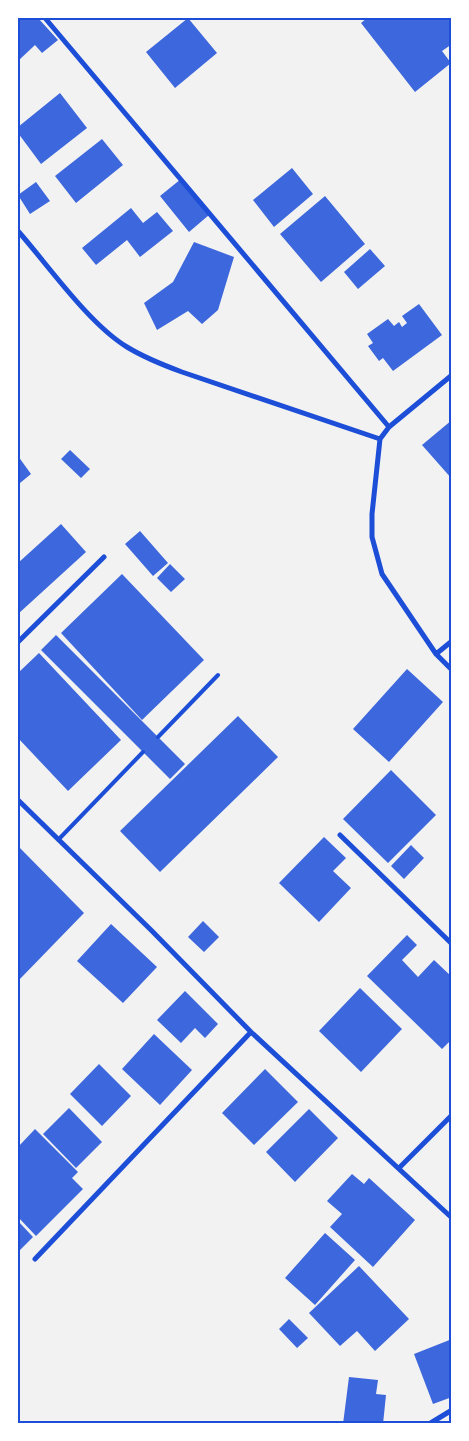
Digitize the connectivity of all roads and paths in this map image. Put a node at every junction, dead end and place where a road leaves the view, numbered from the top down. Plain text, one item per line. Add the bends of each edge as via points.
1 (45, 18) edge
2 (18, 230) edge
3 (452, 376) edge
4 (389, 427) junction
5 (380, 439) junction
6 (104, 557) dead end
7 (452, 641) edge
8 (18, 642) edge
9 (436, 654) junction
10 (452, 670) edge
11 (218, 675) dead end
12 (158, 737) dead end
13 (143, 752) dead end
14 (18, 800) edge
15 (340, 835) dead end
16 (59, 839) junction
17 (452, 944) edge
18 (251, 1032) junction
19 (452, 1115) edge
20 (399, 1168) junction
21 (452, 1218) edge
22 (36, 1259) dead end
23 (452, 1410) edge
24 (429, 1424) edge

1 - 4 street
2 - 5 street via 101,326 126,346 152,361 182,372
3 - 4 street
4 - 5 street
5 - 9 street via 372,514 375,550 382,574
6 - 8 street
7 - 9 street
9 - 10 street
11 - 12 lane
13 - 16 lane
14 - 16 street
15 - 17 street
16 - 18 street
18 - 20 street
18 - 22 street
19 - 20 street
20 - 21 street
23 - 24 street

